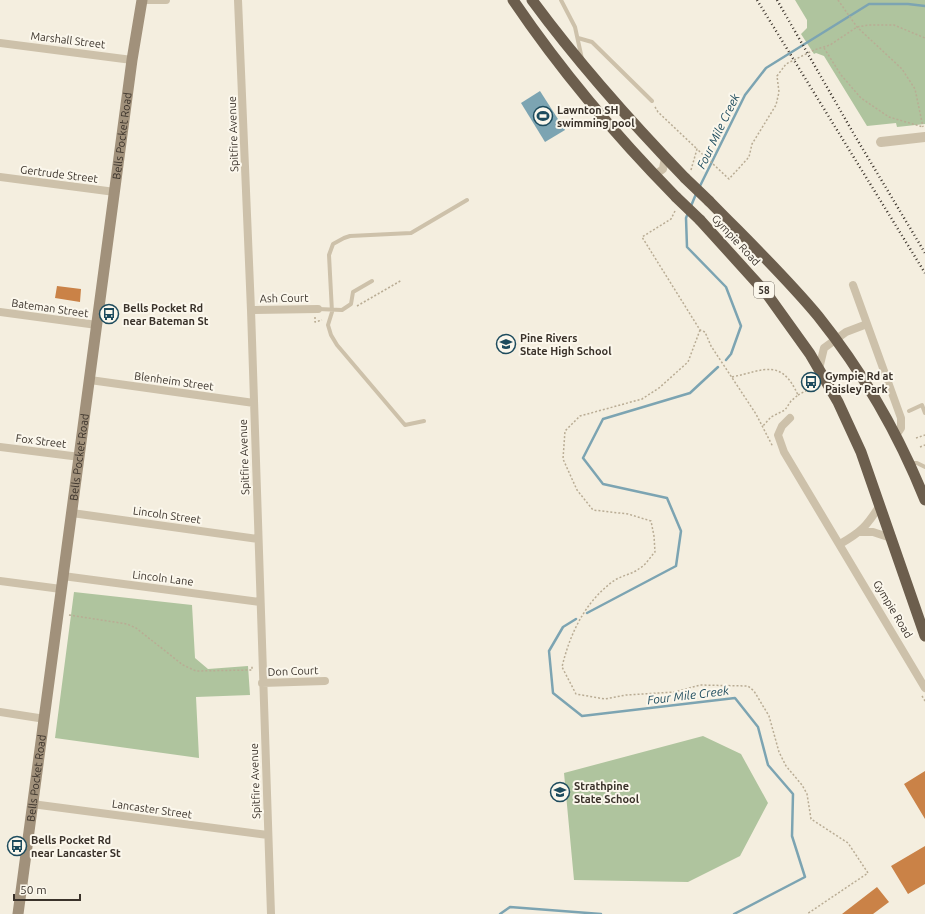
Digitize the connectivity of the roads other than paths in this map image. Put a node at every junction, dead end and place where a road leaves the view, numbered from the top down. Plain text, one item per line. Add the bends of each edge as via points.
1 (142, 0) edge
2 (166, 0) edge
3 (238, 0) edge
4 (513, 0) edge
5 (532, 0) edge
6 (561, 0) edge
7 (578, 38) junction
8 (0, 43) edge
9 (132, 60) junction
10 (582, 65) junction
11 (652, 101) road end
12 (924, 137) edge
13 (882, 142) dead end
14 (665, 157) junction
15 (655, 175) junction
16 (0, 177) edge
17 (116, 192) junction
18 (467, 200) dead end
19 (372, 281) dead end
20 (853, 285) dead end
21 (318, 309) joint
22 (251, 310) junction
23 (332, 311) junction
24 (0, 312) edge
25 (867, 324) junction
26 (97, 325) junction
27 (835, 339) junction
28 (819, 369) junction
29 (90, 380) junction
30 (254, 403) junction
31 (909, 411) dead end
32 (925, 414) edge
33 (790, 418) dead end
34 (424, 421) dead end
35 (895, 437) junction
36 (0, 447) edge
37 (80, 457) junction
38 (909, 463) junction
39 (925, 467) edge
40 (924, 496) edge
41 (880, 505) junction
42 (72, 513) junction
43 (860, 532) junction
44 (891, 538) junction
45 (258, 539) junction
46 (840, 544) junction
47 (63, 576) junction
48 (0, 581) edge
49 (62, 589) junction
50 (260, 602) junction
51 (925, 636) edge
52 (325, 681) dead end
53 (262, 683) junction
54 (925, 688) edge
55 (0, 712) edge
56 (45, 718) junction
57 (32, 804) junction
58 (268, 835) junction
59 (18, 914) edge
60 (271, 914) edge

1 - 2 street
1 - 9 main road, Bells Pocket Road
3 - 22 street, Spitfire Avenue
4 - 15 highway, Gympie Road / 58 via 613,131
5 - 10 highway, Gympie Road / 58
6 - 7 lane via 571,17
7 - 10 lane
7 - 11 lane via 592,42
8 - 9 street, Marshall Street
9 - 17 main road, Bells Pocket Road
10 - 14 highway, Gympie Road / 58 via 619,109
12 - 13 street
14 - 15 street via 663,169
14 - 27 highway, Gympie Road / 58, bridge via 688,177 784,278
15 - 28 highway, Gympie Road / 58, bridge via 677,202 700,220 767,294
16 - 17 street, Gertrude Street
17 - 26 main road, Bells Pocket Road
18 - 23 lane via 411,233 350,236 338,240 329,255
19 - 23 lane via 353,292 351,304 342,310
20 - 25 street
21 - 22 street, Ash Court
21 - 23 lane
22 - 30 street, Spitfire Avenue
23 - 34 lane via 328,325 337,345 406,425
24 - 26 street, Bateman Street
25 - 27 street
25 - 35 street via 901,418 900,428
26 - 29 main road, Bells Pocket Road
27 - 28 street via 822,350
27 - 35 highway, Gympie Road / 58 via 868,389
28 - 41 highway, Gympie Road / 58 via 852,432
29 - 30 street, Blenheim Street
29 - 37 main road, Bells Pocket Road
30 - 45 street, Spitfire Avenue
31 - 32 lane via 922,405
33 - 46 street, Gympie Road via 779,430 779,441
35 - 38 highway, Gympie Road / 58
36 - 37 street, Fox Street
37 - 42 main road, Bells Pocket Road
38 - 39 lane
38 - 40 highway, Gympie Road / 58
41 - 43 street
41 - 44 highway, Gympie Road / 58
42 - 45 street, Lincoln Street
42 - 47 main road, Bells Pocket Road
43 - 44 street via 873,532
43 - 46 street
44 - 51 highway, Gympie Road / 58
45 - 50 street, Spitfire Avenue
46 - 54 street, Gympie Road
47 - 49 main road, Bells Pocket Road
47 - 50 street, Lincoln Lane
48 - 49 street
49 - 56 main road, Bells Pocket Road
50 - 53 street, Spitfire Avenue
52 - 53 street, Don Court
53 - 58 street, Spitfire Avenue
55 - 56 street
56 - 57 main road, Bells Pocket Road
57 - 58 street, Lancaster Street
57 - 59 main road, Bells Pocket Road
58 - 60 street, Spitfire Avenue

